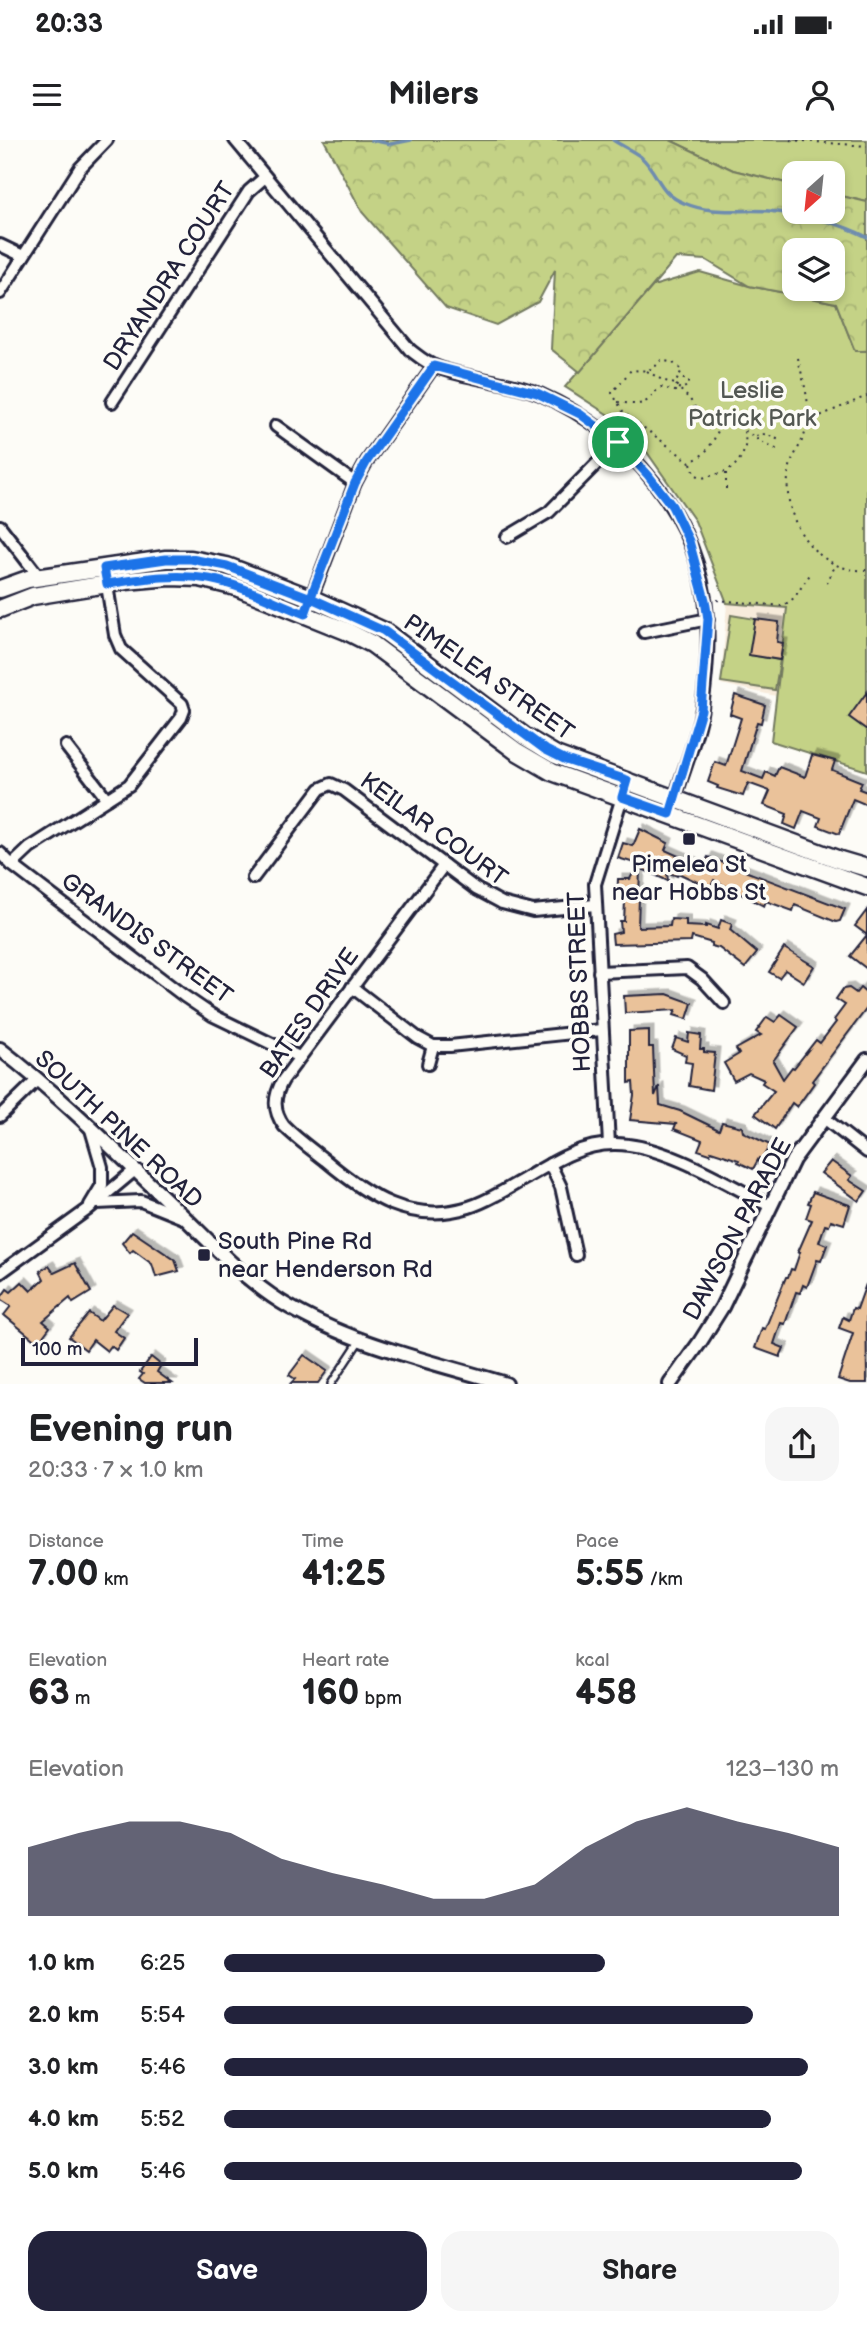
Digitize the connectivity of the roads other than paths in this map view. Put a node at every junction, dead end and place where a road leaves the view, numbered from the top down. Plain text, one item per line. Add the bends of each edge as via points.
1 (235, 140) edge
2 (101, 142) edge
3 (265, 177) junction
4 (0, 245) edge
5 (23, 256) junction
6 (0, 293) edge
7 (434, 366) junction
8 (112, 402) dead end
9 (276, 426) dead end
10 (618, 442) junction
11 (355, 483) junction
12 (0, 526) edge
13 (507, 537) dead end
14 (105, 576) junction
15 (40, 578) junction
16 (0, 589) edge
17 (311, 598) junction
18 (0, 609) edge
19 (305, 614) junction
20 (708, 619) junction
21 (644, 632) dead end
22 (66, 746) dead end
23 (627, 780) junction
24 (622, 797) junction
25 (675, 797) junction
26 (107, 799) junction
27 (670, 814) junction
28 (0, 853) edge
29 (12, 865) junction
30 (444, 865) junction
31 (867, 868) edge
32 (253, 878) dead end
33 (867, 887) edge
34 (595, 905) junction
35 (599, 972) junction
36 (352, 987) junction
37 (724, 1003) dead end
38 (601, 1030) junction
39 (433, 1046) junction
40 (0, 1049) edge
41 (299, 1057) junction
42 (867, 1060) edge
43 (428, 1064) dead end
44 (38, 1079) junction
45 (0, 1116) edge
46 (824, 1118) junction
47 (90, 1126) junction
48 (608, 1144) junction
49 (867, 1152) edge
50 (550, 1164) junction
51 (135, 1170) junction
52 (97, 1203) junction
53 (770, 1206) junction
54 (87, 1210) junction
55 (187, 1220) junction
56 (576, 1255) dead end
57 (0, 1273) edge
58 (360, 1340) junction
59 (506, 1383) edge
60 (331, 1384) edge
61 (670, 1384) edge

1 - 3 street
2 - 5 street
3 - 7 street via 410,350
3 - 8 street, DRYANDRA COURT via 249,191
4 - 5 street
5 - 6 street
7 - 10 street via 537,393 580,414
7 - 11 street
9 - 11 street
10 - 13 street via 549,512
10 - 20 street via 672,506 689,541
11 - 17 street
12 - 15 street
14 - 15 main road, PIMELEA STREET
14 - 17 main road, PIMELEA STREET via 166,559 191,559 227,566
14 - 18 main road, PIMELEA STREET
14 - 19 main road, PIMELEA STREET via 207,579
14 - 26 street via 121,649 184,710 130,785
15 - 16 main road, PIMELEA STREET
17 - 19 street
17 - 23 main road, PIMELEA STREET via 384,631 546,750
19 - 24 main road, PIMELEA STREET via 388,654 537,764
20 - 21 street
20 - 25 street via 701,710
22 - 26 street
23 - 24 street, HOBBS STREET
23 - 25 main road, PIMELEA STREET
24 - 27 main road, PIMELEA STREET
24 - 34 street, HOBBS STREET via 597,876
25 - 27 street
25 - 31 main road, PIMELEA STREET
26 - 29 street via 30,848
27 - 33 main road, PIMELEA STREET
28 - 29 street, GRANDIS STREET
29 - 41 street, GRANDIS STREET via 212,1015
30 - 32 street, KEILAR COURT via 344,790 328,784 317,792
30 - 34 street, KEILAR COURT via 514,908 540,911
30 - 36 street, BATES DRIVE
34 - 35 street, HOBBS STREET
35 - 37 street via 687,968
35 - 38 street, HOBBS STREET
36 - 39 street
36 - 41 street, BATES DRIVE
38 - 39 street
38 - 48 street, HOBBS STREET
39 - 43 street
40 - 44 street, SOUTH PINE ROAD
41 - 50 street, BATES DRIVE via 276,1095 281,1123 353,1183 397,1207 425,1212 459,1210 489,1199
42 - 46 street, DAWSON PARADE
44 - 45 street
44 - 47 street, SOUTH PINE ROAD
46 - 49 street
46 - 53 street, DAWSON PARADE via 793,1160
47 - 51 street, SOUTH PINE ROAD
47 - 54 street via 102,1167 102,1185
48 - 50 street, BATES DRIVE via 582,1149
48 - 53 street, BATES DRIVE via 653,1149
50 - 56 street via 561,1186
51 - 52 street
51 - 55 street, SOUTH PINE ROAD
52 - 54 street
52 - 55 street via 141,1201
53 - 61 street, DAWSON PARADE via 734,1284
54 - 57 street
55 - 58 street, SOUTH PINE ROAD via 257,1285 317,1322
58 - 59 street, SOUTH PINE ROAD
58 - 60 lane

